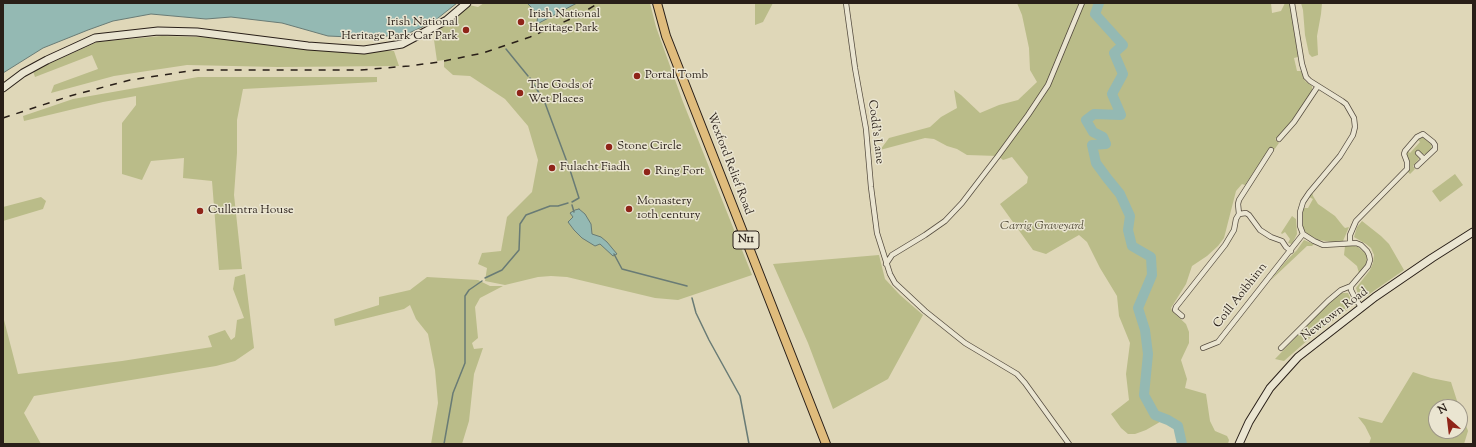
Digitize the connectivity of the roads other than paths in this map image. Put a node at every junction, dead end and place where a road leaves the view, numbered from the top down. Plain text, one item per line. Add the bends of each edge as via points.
1 (467, 3) edge
2 (657, 3) edge
3 (846, 3) edge
4 (1082, 3) edge
5 (1292, 3) edge
6 (1318, 86) junction
7 (3, 88) edge
8 (1279, 139) dead end
9 (1272, 150) dead end
10 (1418, 153) dead end
11 (1424, 160) junction
12 (1416, 166) dead end
13 (1239, 214) junction
14 (1473, 232) edge
15 (1303, 234) junction
16 (1350, 243) junction
17 (1291, 251) junction
18 (886, 264) junction
19 (1351, 286) junction
20 (1361, 307) junction
21 (1182, 316) dead end
22 (1203, 348) dead end
23 (1281, 348) dead end
24 (826, 444) edge
25 (1069, 444) edge
26 (1240, 444) edge

1 - 7 main road via 447,20 402,44 364,50 308,46 197,32 158,31 95,38 46,60
2 - 24 highway, Wexford Relief Road / N11 via 666,36
3 - 18 street, Codd's Lane via 866,129 877,233
4 - 18 street via 1048,85 998,156 945,221 892,255
5 - 6 street via 1306,77
6 - 8 street via 1294,122
6 - 15 street via 1346,104 1354,118 1355,127 1340,156 1304,202 1300,212
9 - 13 street via 1239,200
10 - 11 street
11 - 12 street
11 - 16 street via 1433,152 1435,145 1423,134 1405,151 1407,169 1356,222 1350,235
13 - 17 street via 1249,215 1260,230 1282,241
13 - 21 street via 1234,230 1224,245 1176,307
14 - 20 main road, Newtown Road
15 - 16 street via 1323,244
15 - 17 street, Coill Aoibhinn
16 - 19 street via 1361,245 1370,260 1365,271
17 - 22 street, Coill Aoibhinn via 1218,342
18 - 25 street, Codd's Lane via 895,283 924,311 965,343 1017,374
19 - 20 street
19 - 23 street via 1341,290 1328,301
20 - 26 main road, Newtown Road via 1298,357 1282,374 1249,422

